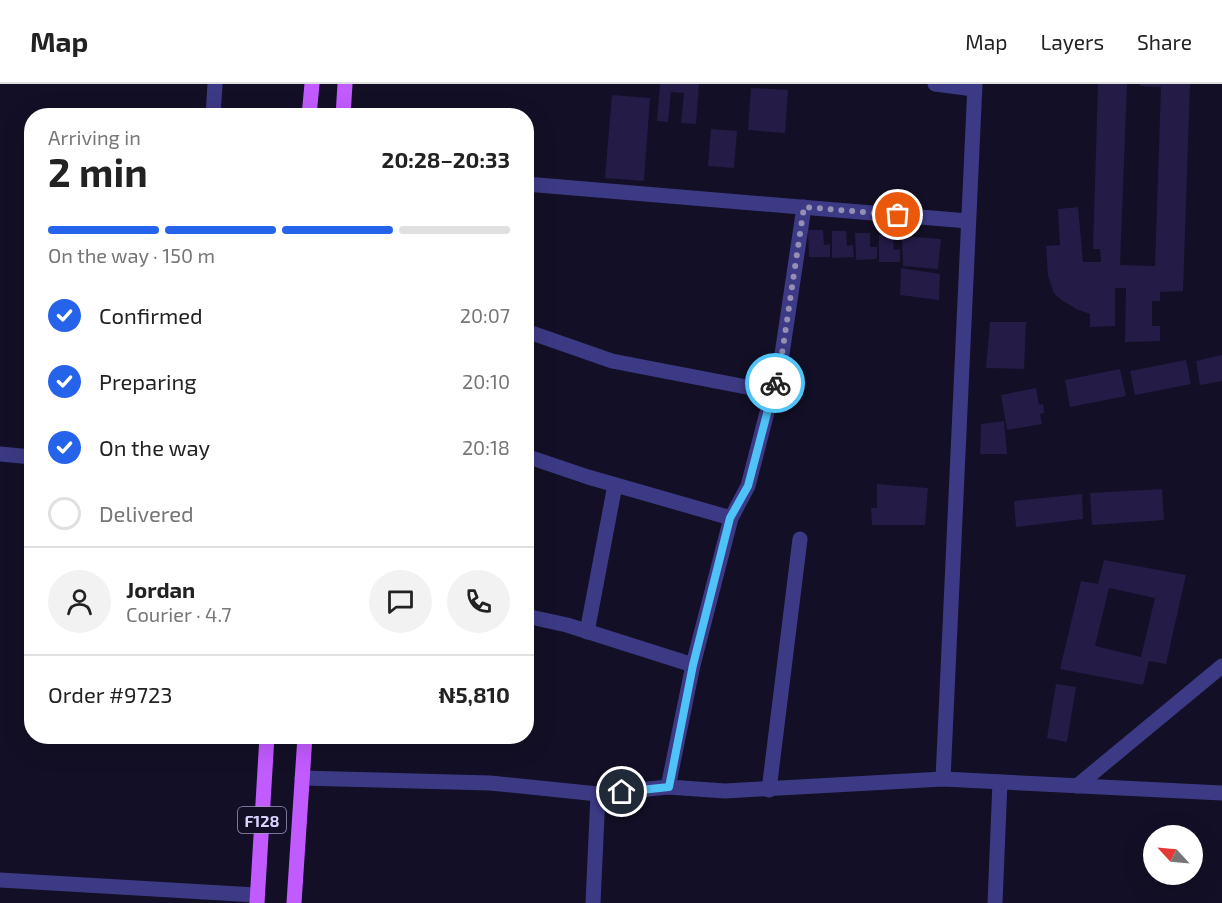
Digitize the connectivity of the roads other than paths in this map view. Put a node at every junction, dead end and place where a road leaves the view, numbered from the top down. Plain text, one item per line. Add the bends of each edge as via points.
1 (215, 84) edge
2 (312, 84) edge
3 (345, 84) edge
4 (935, 84) edge
5 (975, 86) edge
6 (214, 108) edge
7 (310, 108) edge
8 (344, 108) edge
9 (534, 185) edge
10 (804, 207) junction
11 (968, 221) junction
12 (534, 334) edge
13 (773, 392) junction
14 (0, 454) edge
15 (24, 456) edge
16 (534, 459) edge
17 (615, 485) junction
18 (730, 518) junction
19 (800, 538) dead end
20 (534, 618) edge
21 (587, 632) junction
22 (693, 665) junction
23 (1222, 666) edge
24 (267, 744) edge
25 (304, 744) edge
26 (302, 778) junction
27 (943, 779) junction
28 (1000, 782) junction
29 (1077, 786) junction
30 (669, 787) junction
31 (769, 790) junction
32 (1222, 793) edge
33 (598, 794) junction
34 (0, 880) edge
35 (257, 899) edge
36 (294, 903) edge
37 (593, 903) edge
38 (995, 903) edge

1 - 6 street
2 - 7 main road
3 - 8 main road
4 - 5 street
5 - 11 street
9 - 10 street
10 - 11 street
10 - 13 street
11 - 27 street
12 - 13 street via 612,361
13 - 18 street via 748,486
14 - 15 street
16 - 17 street
17 - 18 street
17 - 21 street
18 - 22 street
19 - 31 street
20 - 21 street
21 - 22 street
22 - 30 street
23 - 29 street
24 - 35 main road, F128
25 - 26 main road, F128
26 - 33 street via 490,783
26 - 36 main road, F128
27 - 28 street
27 - 31 street
28 - 29 street
28 - 38 street
29 - 32 street
30 - 31 street
30 - 33 street
33 - 37 street
34 - 35 street

